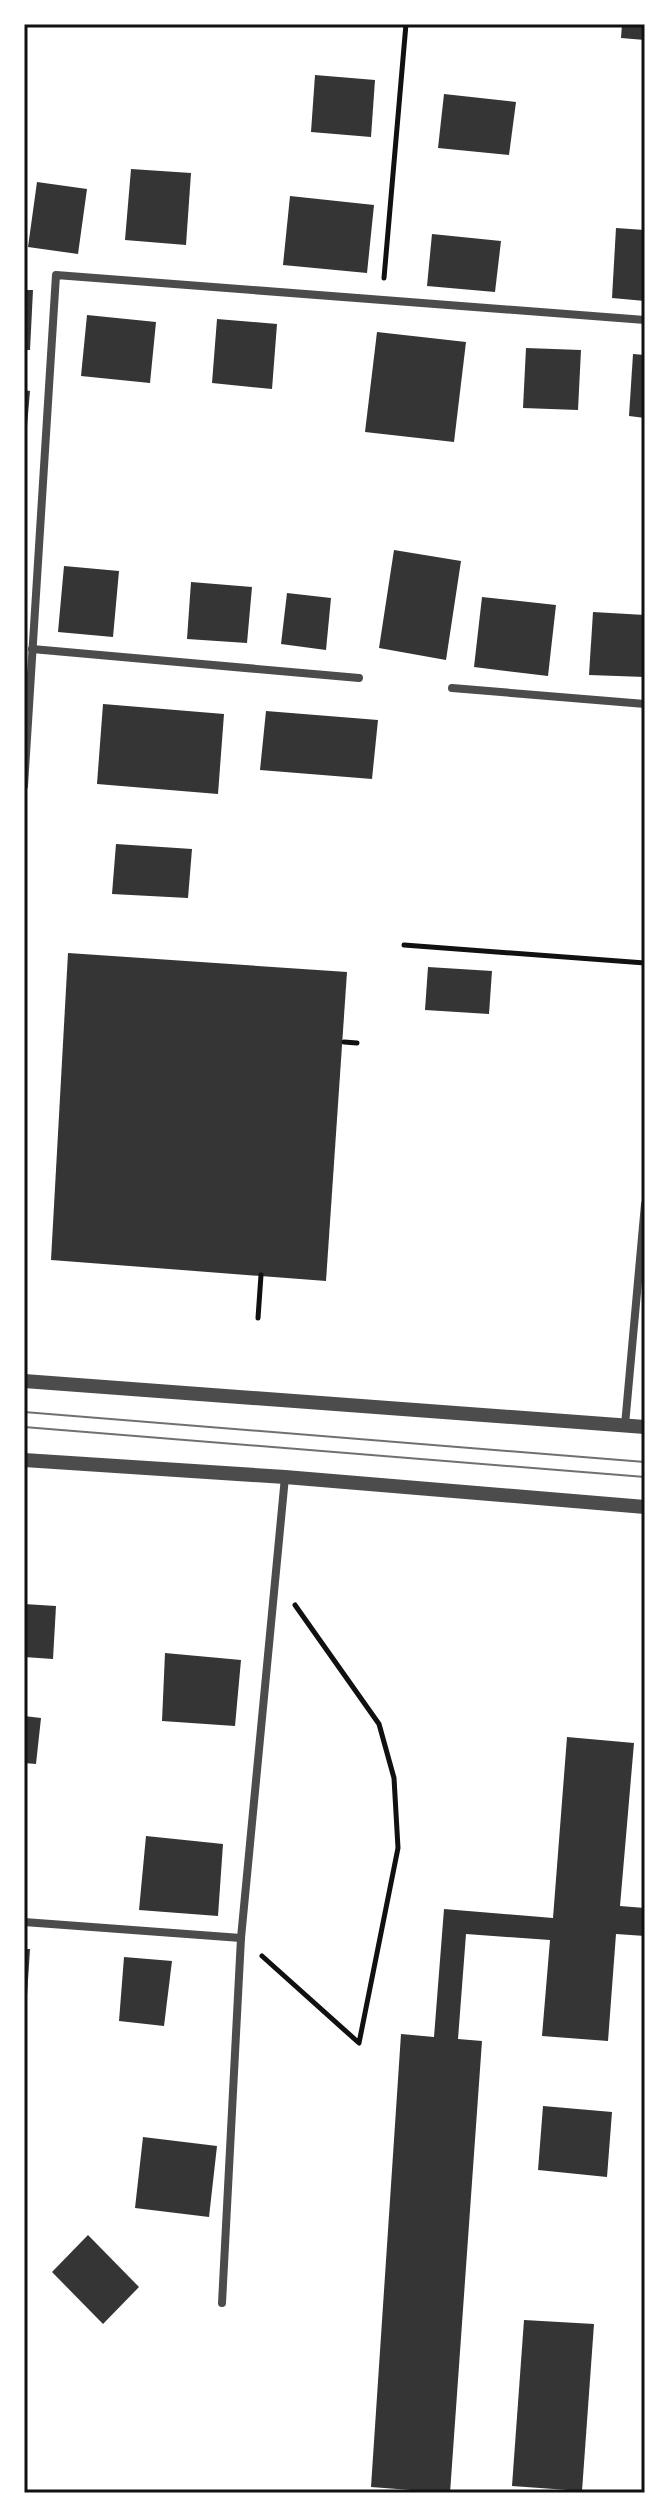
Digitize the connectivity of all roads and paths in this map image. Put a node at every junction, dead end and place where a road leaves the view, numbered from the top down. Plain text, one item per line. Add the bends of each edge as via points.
1 (406, 24) edge
2 (382, 301) junction
3 (645, 320) edge
4 (32, 649) junction
5 (359, 678) dead end
6 (452, 688) dead end
7 (645, 704) edge
8 (24, 786) edge
9 (404, 945) dead end
10 (645, 963) edge
11 (344, 1042) dead end
12 (357, 1043) dead end
13 (645, 1204) edge
14 (261, 1275) dead end
15 (258, 1318) dead end
16 (24, 1381) edge
17 (625, 1425) junction
18 (645, 1427) edge
19 (24, 1460) edge
20 (285, 1477) junction
21 (645, 1507) edge
22 (275, 1578) junction
23 (24, 1922) edge
24 (241, 1938) junction
25 (222, 2303) dead end

1 - 2 path
2 - 3 street
2 - 4 street via 56,275
4 - 5 street
4 - 8 street
6 - 7 street
9 - 10 path
11 - 12 path
13 - 17 street
14 - 15 path
16 - 17 street
17 - 18 street
19 - 20 street
20 - 21 street
20 - 22 street
22 - 24 street
22 - 24 path via 379,1724 394,1778 398,1848 359,2043
23 - 24 street
24 - 25 street

